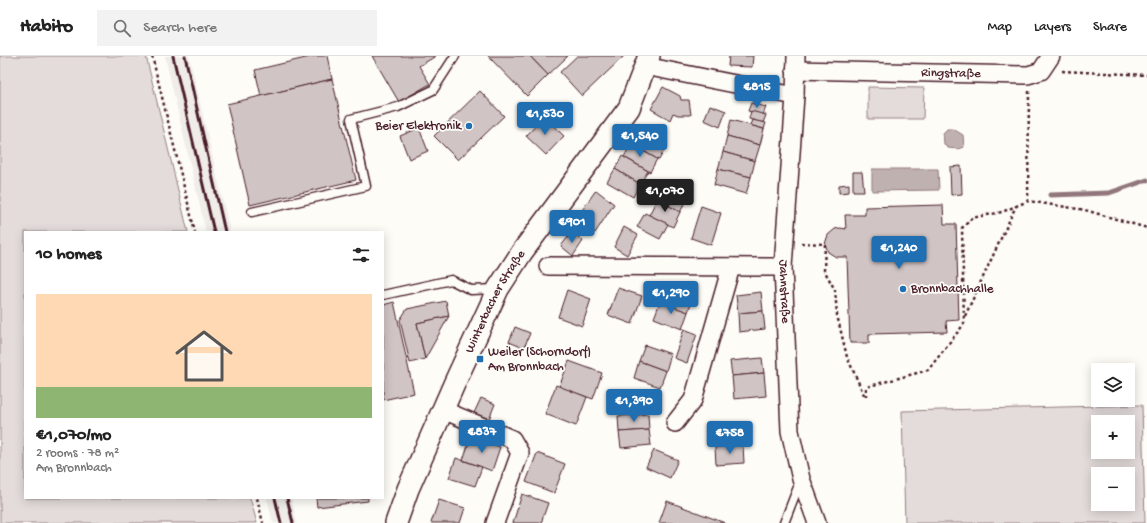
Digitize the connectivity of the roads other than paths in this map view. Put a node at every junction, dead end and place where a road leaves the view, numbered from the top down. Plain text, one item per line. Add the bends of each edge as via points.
1 (455, 56) edge
2 (1050, 56) edge
3 (647, 61) edge
4 (796, 63) edge
5 (795, 96) junction
6 (252, 212) dead end
7 (548, 266) dead end
8 (731, 267) junction
9 (783, 267) junction
10 (498, 289) junction
11 (384, 296) edge
12 (443, 410) junction
13 (675, 423) dead end
14 (801, 480) junction
15 (396, 523) edge
16 (495, 523) edge
17 (784, 523) edge
18 (817, 523) edge

1 - 6 lane via 433,90 398,107 351,119 366,186
2 - 4 street, Ringstraße via 1035,73
3 - 5 street
3 - 10 street, Winterbacher Straße via 629,108 522,252
4 - 5 street, Jahnstraße
5 - 9 street, Jahnstraße
7 - 8 street
8 - 9 street
8 - 13 street via 693,400
9 - 14 street, Jahnstraße via 790,431
10 - 11 lane via 471,290 452,280
10 - 12 street, Winterbacher Straße
12 - 15 street, Winterbacher Straße
12 - 16 street via 512,439 520,453
14 - 17 lane
14 - 18 street, Jahnstraße

